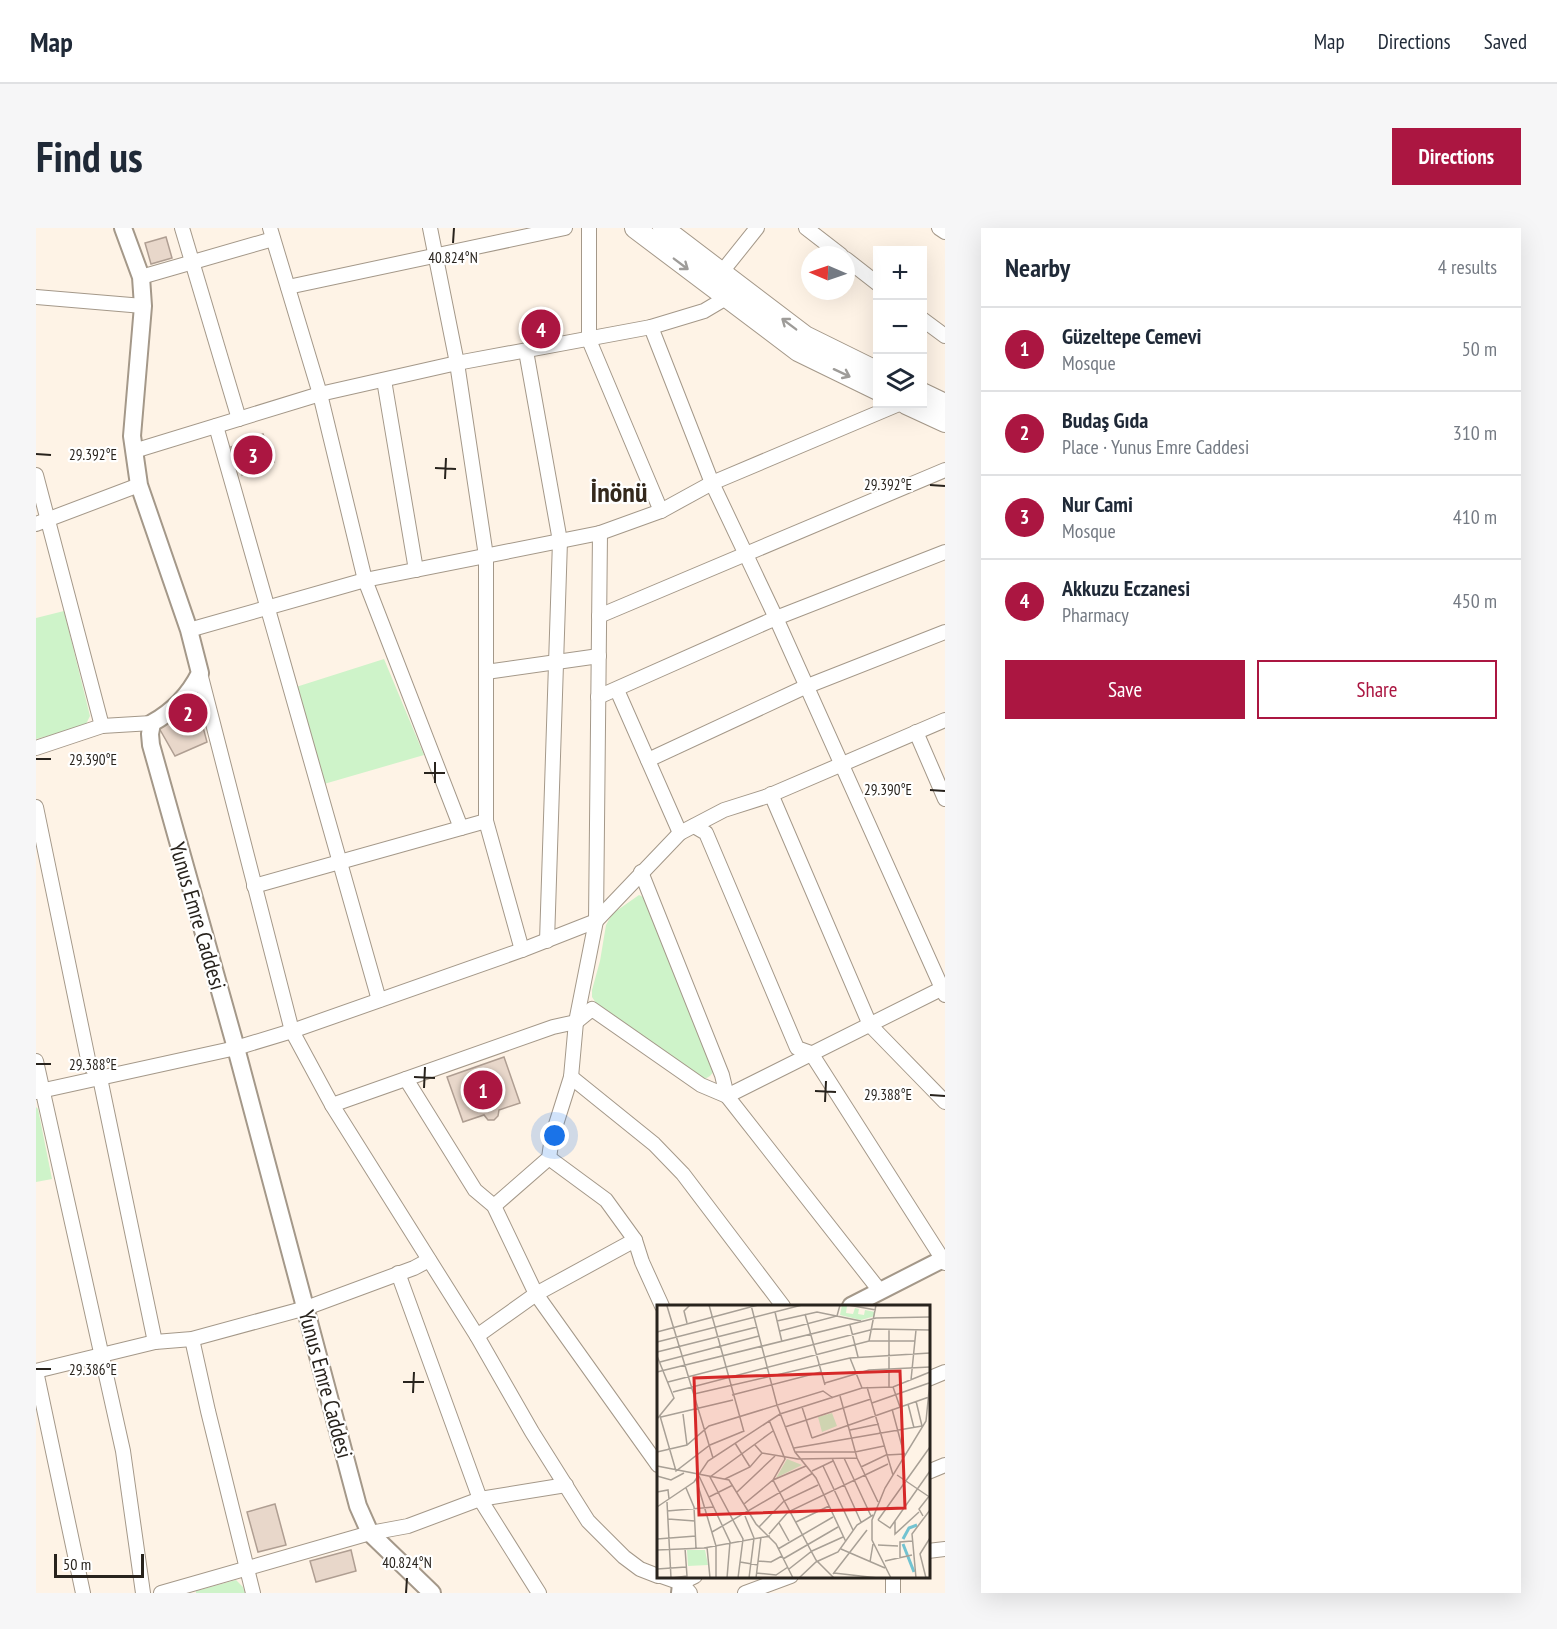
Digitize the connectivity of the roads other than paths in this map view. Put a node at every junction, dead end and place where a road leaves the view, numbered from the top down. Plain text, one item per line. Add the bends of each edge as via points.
1 (123, 228) edge
2 (182, 228) edge
3 (430, 228) edge
4 (566, 228) edge
5 (589, 228) edge
6 (635, 228) edge
7 (663, 228) edge
8 (757, 228) edge
9 (806, 228) edge
10 (939, 228) edge
11 (945, 232) edge
12 (272, 234) edge
13 (829, 246) edge
14 (435, 256) junction
15 (192, 262) junction
16 (855, 266) edge
17 (721, 273) junction
18 (141, 277) junction
19 (873, 280) edge
20 (288, 287) junction
21 (36, 297) edge
22 (726, 298) junction
23 (143, 306) junction
24 (927, 323) edge
25 (651, 327) junction
26 (945, 336) edge
27 (589, 340) junction
28 (526, 351) junction
29 (457, 363) junction
30 (873, 370) edge
31 (384, 380) junction
32 (873, 388) edge
33 (320, 394) junction
34 (927, 395) edge
35 (945, 404) edge
36 (889, 408) edge
37 (915, 408) edge
38 (239, 419) junction
39 (945, 422) edge
40 (216, 426) junction
41 (134, 452) junction
42 (945, 470) edge
43 (36, 476) edge
44 (712, 483) junction
45 (139, 485) junction
46 (661, 511) junction
47 (42, 521) edge
48 (600, 533) junction
49 (560, 541) junction
50 (945, 552) edge
51 (745, 553) junction
52 (486, 556) junction
53 (416, 570) junction
54 (365, 580) junction
55 (267, 608) junction
56 (599, 616) junction
57 (776, 618) junction
58 (189, 630) junction
59 (945, 632) edge
60 (599, 656) junction
61 (556, 662) junction
62 (486, 672) junction
63 (200, 673) junction
64 (805, 687) junction
65 (617, 690) junction
66 (598, 698) junction
67 (945, 720) edge
68 (153, 723) junction
69 (102, 726) junction
70 (916, 732) junction
71 (36, 748) edge
72 (648, 760) junction
73 (842, 765) junction
74 (771, 794) junction
75 (945, 799) edge
76 (36, 807) edge
77 (486, 821) junction
78 (694, 826) junction
79 (461, 828) junction
80 (680, 833) junction
81 (340, 862) junction
82 (641, 872) junction
83 (254, 886) junction
84 (596, 921) junction
85 (547, 941) junction
86 (522, 950) junction
87 (944, 990) edge
88 (379, 1000) junction
89 (576, 1022) junction
90 (870, 1025) junction
91 (292, 1031) junction
92 (236, 1048) junction
93 (811, 1053) junction
94 (36, 1061) edge
95 (571, 1077) junction
96 (100, 1078) junction
97 (406, 1079) junction
98 (39, 1092) edge
99 (727, 1096) junction
100 (945, 1102) edge
101 (332, 1105) junction
102 (549, 1158) junction
103 (494, 1206) junction
104 (635, 1240) junction
105 (429, 1260) junction
106 (944, 1260) edge
107 (398, 1273) junction
108 (880, 1291) junction
109 (536, 1294) junction
110 (662, 1305) edge
111 (782, 1305) edge
112 (853, 1305) edge
113 (306, 1308) junction
114 (477, 1336) junction
115 (192, 1338) junction
116 (155, 1342) junction
117 (100, 1354) junction
118 (36, 1371) edge
119 (945, 1372) edge
120 (930, 1378) edge
121 (657, 1464) edge
122 (945, 1465) edge
123 (930, 1471) edge
124 (566, 1485) junction
125 (480, 1499) junction
126 (370, 1533) junction
127 (945, 1550) edge
128 (930, 1551) edge
129 (247, 1568) junction
130 (657, 1575) edge
131 (666, 1578) edge
132 (786, 1578) edge
133 (894, 1578) edge
134 (686, 1584) edge
135 (83, 1593) edge
136 (143, 1593) edge
137 (161, 1593) edge
138 (253, 1593) edge
139 (432, 1593) edge
140 (539, 1593) edge
141 (746, 1593) edge
142 (893, 1593) edge

1 - 18 street
2 - 15 street
3 - 14 street
4 - 14 street
5 - 27 street
6 -> 22 main road
7 - 17 main road
8 - 17 street
9 - 13 street
10 - 11 street
12 - 15 street
12 - 20 street
14 - 20 street
14 - 29 street
15 - 18 street
15 - 38 street
16 - 19 street
30 -> 17 main road via 814,342
18 - 23 street
20 - 33 street
21 - 23 street
22 - 25 street via 704,310
22 -> 32 main road via 807,357
23 - 41 street
24 - 26 street
25 - 27 street
25 - 44 street
27 - 28 street
27 - 46 street
28 - 29 street
28 - 49 street
29 - 31 street
29 - 52 street
31 - 33 street
31 - 53 street
33 - 38 street
33 - 54 street
34 - 35 main road
36 - 44 street
37 - 39 main road
38 - 40 street
40 - 41 street
40 - 55 street
41 - 45 street
42 - 51 street
43 - 47 street
44 - 46 street
44 - 51 street
45 - 47 street
45 - 58 street
46 - 48 street
47 - 69 street
48 - 49 street
48 - 56 street
49 - 52 street
49 - 61 street
50 - 57 street
51 - 56 street
51 - 57 street
52 - 53 street
52 - 62 street
53 - 54 street
54 - 55 street
54 - 79 street
55 - 58 street
55 - 81 street
56 - 60 street
57 - 64 street
57 - 65 street
58 - 63 street
59 - 64 street
60 - 61 street
60 - 66 street
61 - 62 street
61 - 85 street
62 - 77 street
63 - 68 street via 174,709
63 - 83 street
64 - 72 street
64 - 73 street
65 - 66 street
65 - 72 street
66 - 84 street
67 - 70 street
68 - 69 street
68 - 92 street, Yunus Emre Caddesi via 150,734 154,758
69 - 71 street
70 - 73 street
70 - 75 street
72 - 80 street
73 - 74 street
73 - 87 street
74 - 78 street via 724,810
74 - 90 street
76 - 96 street via 89,1064
77 - 79 street
77 - 86 street
78 - 80 street
78 - 93 street via 706,833 797,1047
79 - 81 street
80 - 82 street
81 - 83 street
81 - 88 street
82 - 84 street
82 - 99 street
83 - 91 street
84 - 85 street
84 - 89 street
85 - 86 street
86 - 88 street
87 - 90 street
88 - 91 street
89 - 95 street
89 - 97 street
89 - 99 street via 592,1009 701,1084
90 - 93 street
90 - 100 street
91 - 92 street
91 - 101 street
92 - 96 street
92 - 113 street, Yunus Emre Caddesi
93 - 99 street
93 - 106 street
94 - 98 street
95 - 102 street
95 - 111 street via 654,1144 682,1174
96 - 98 street
96 - 116 street
97 - 101 street
97 - 103 street via 475,1190
98 - 117 street
99 - 108 street
101 - 105 street
102 - 103 street
102 - 104 street via 606,1200
103 - 109 street
104 - 109 street
104 - 110 street
105 - 107 street
105 - 114 street
106 - 108 street
107 - 113 street
107 - 125 street
108 - 112 street
109 - 114 street
109 - 121 street
113 - 115 street
113 - 126 street, Yunus Emre Caddesi via 358,1506
114 - 124 street
115 - 116 street
115 - 129 street
116 - 117 street
117 - 118 street
117 - 136 street via 123,1451
118 - 135 street
119 - 120 street
122 - 123 street
124 - 125 street
124 - 130 street via 588,1521 624,1557
125 - 126 street via 408,1526
125 - 140 street
126 - 129 street
126 - 139 street, Yunus Emre Caddesi
127 - 128 street
129 - 137 street
129 - 138 street
131 - 134 street
132 - 141 street
133 - 142 street

